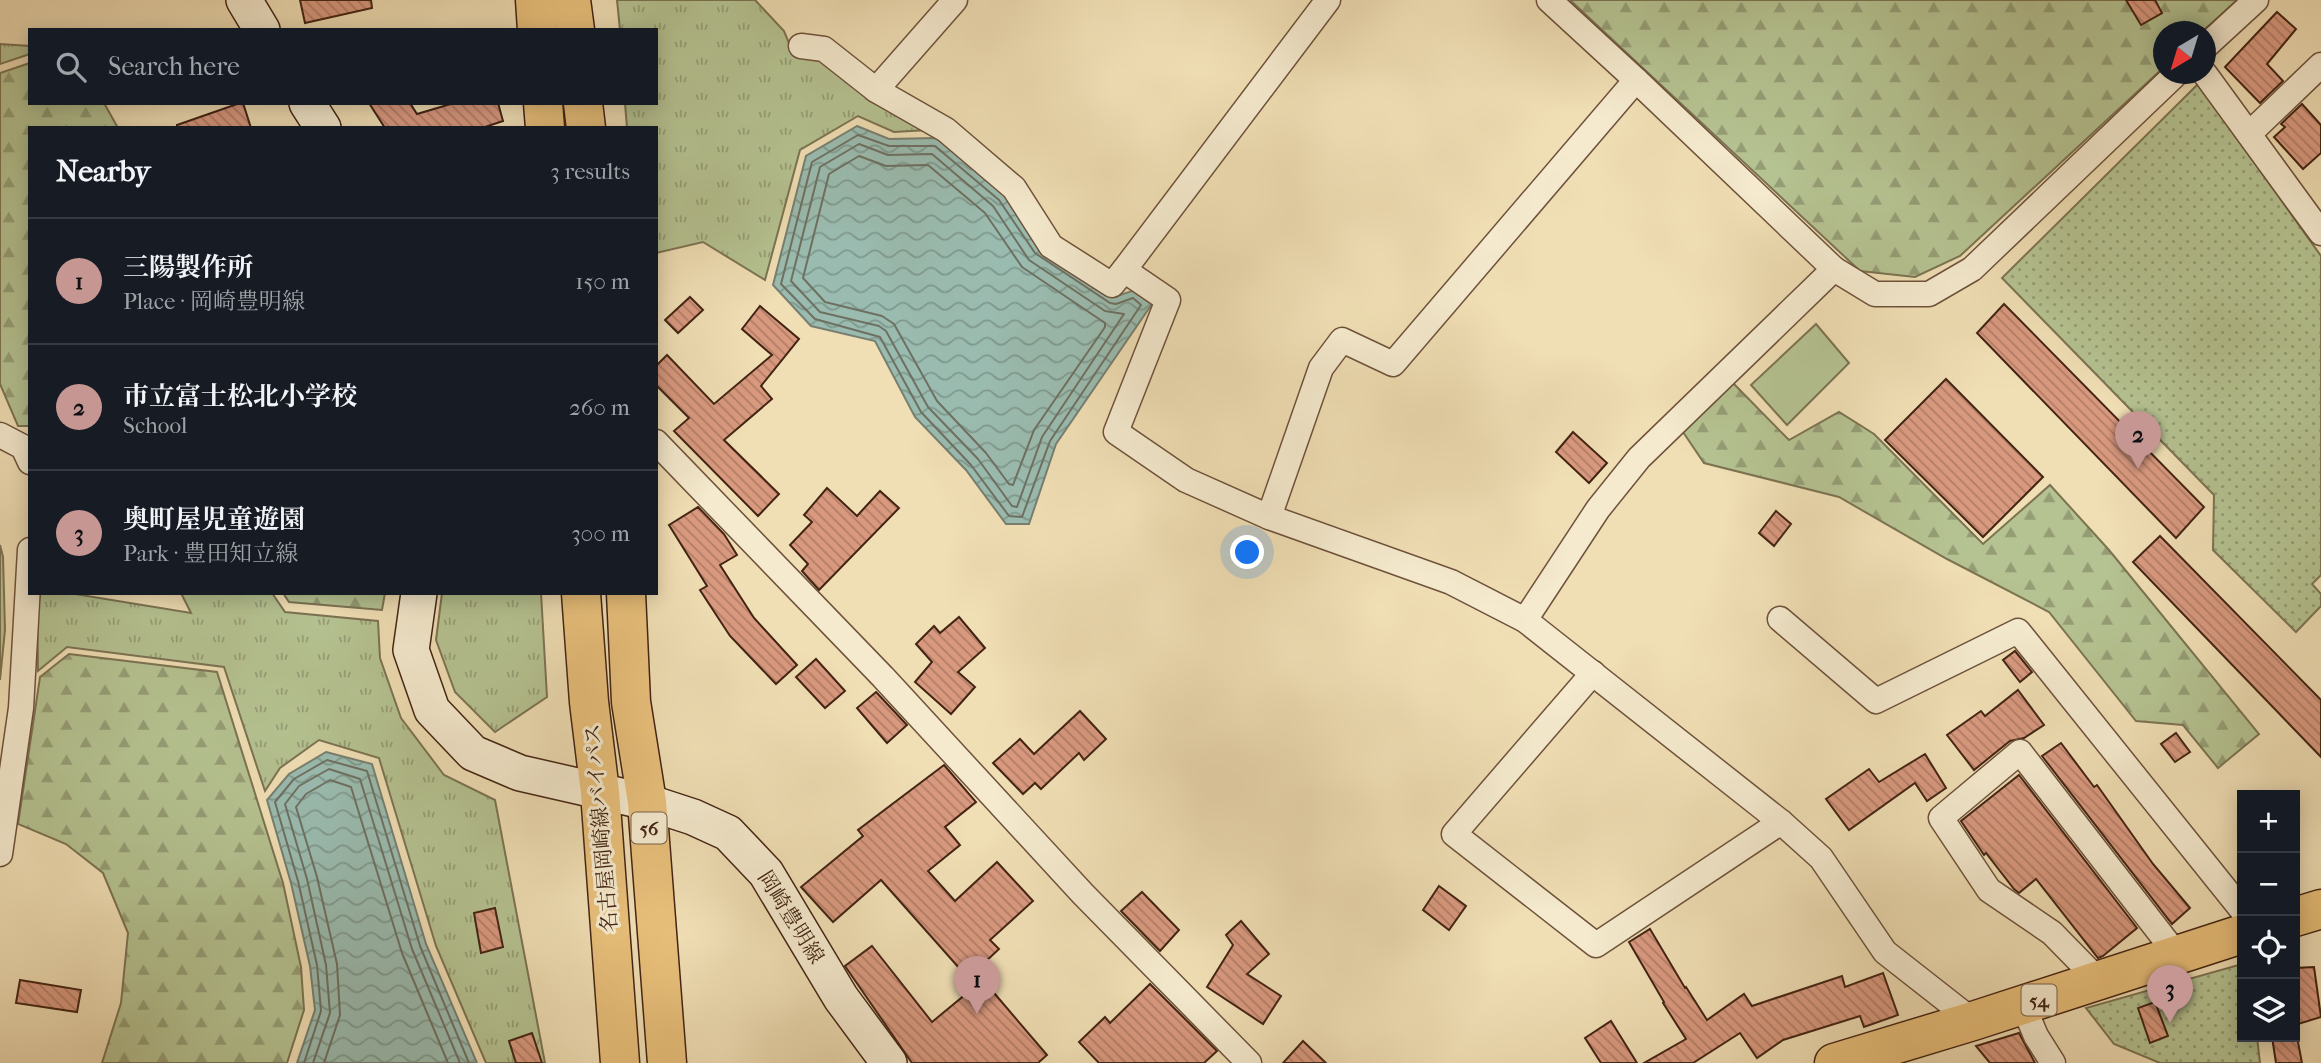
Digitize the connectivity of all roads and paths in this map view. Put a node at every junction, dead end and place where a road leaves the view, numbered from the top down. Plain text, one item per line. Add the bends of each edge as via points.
1 (244, 0) edge
2 (535, 0) edge
3 (571, 0) edge
4 (955, 0) edge
5 (1328, 0) edge
6 (1549, 0) edge
7 (2256, 0) edge
8 (261, 28) edge
9 (537, 28) edge
10 (575, 28) edge
11 (2216, 37) edge
12 (801, 46) dead end
13 (2321, 65) edge
14 (1636, 80) junction
15 (2166, 84) edge
16 (2212, 84) edge
17 (876, 90) junction
18 (308, 105) edge
19 (543, 105) edge
20 (583, 105) edge
21 (322, 126) edge
22 (545, 126) edge
23 (586, 126) edge
24 (2249, 134) junction
25 (2321, 233) edge
26 (1124, 270) junction
27 (1834, 270) junction
28 (0, 435) edge
29 (658, 444) edge
30 (28, 458) edge
31 (1269, 517) junction
32 (28, 585) edge
33 (419, 595) edge
34 (581, 595) edge
35 (626, 595) edge
36 (1780, 619) dead end
37 (1525, 620) junction
38 (1593, 673) junction
39 (600, 792) junction
40 (647, 802) junction
41 (1781, 822) junction
42 (0, 854) edge
43 (2237, 904) edge
44 (2321, 909) edge
45 (2298, 916) edge
46 (2237, 936) edge
47 (2177, 955) junction
48 (2099, 981) junction
49 (2023, 1005) junction
50 (1973, 1021) junction
51 (620, 1063) edge
52 (667, 1063) edge
53 (889, 1063) edge
54 (1249, 1063) edge
55 (1834, 1063) edge
56 (2053, 1063) edge

1 - 8 main road
2 - 9 main road
3 - 10 main road
4 - 17 street
5 - 26 street
6 - 14 street
7 - 11 street
12 - 17 street via 824,49
13 - 24 street
14 - 27 street
14 - 31 street via 1393,364 1342,340 1321,368
15 - 27 street via 1972,269 1940,288 1929,294 1875,295
16 - 24 street
17 - 26 street via 946,130 1014,188 1051,246 1112,285
18 - 21 main road
19 - 22 main road
20 - 23 main road
24 - 25 street
26 - 31 street via 1168,300 1116,432 1186,480
27 - 37 street via 1639,457 1598,509
28 - 30 street via 23,447
29 - 54 street
31 - 37 street via 1451,582
32 - 42 street via 21,708
33 - 39 main road, 岡崎豊明線 via 411,650 432,710 473,753 520,774
34 - 39 main road, 名古屋岡崎線バイパス / 56
35 - 40 main road, 名古屋岡崎線バイパス / 56 via 631,702
36 - 43 street via 1876,701 2018,631
37 - 38 street
38 - 41 street
38 - 41 street via 1454,834 1596,945
39 - 40 main road, 岡崎豊明線
39 - 51 main road, 名古屋岡崎線バイパス / 56
40 - 52 main road, 名古屋岡崎線バイパス / 56
40 - 53 main road, 岡崎豊明線 via 727,833 766,873 841,999
41 - 50 street via 1821,858 1885,952
44 - 45 main road
46 - 47 main road, 54
47 - 48 main road, 54
47 - 48 street via 2020,752 1941,818 1989,890 2052,933
48 - 49 main road, 54
49 - 50 main road, 54
49 - 56 street
50 - 55 main road, 54

